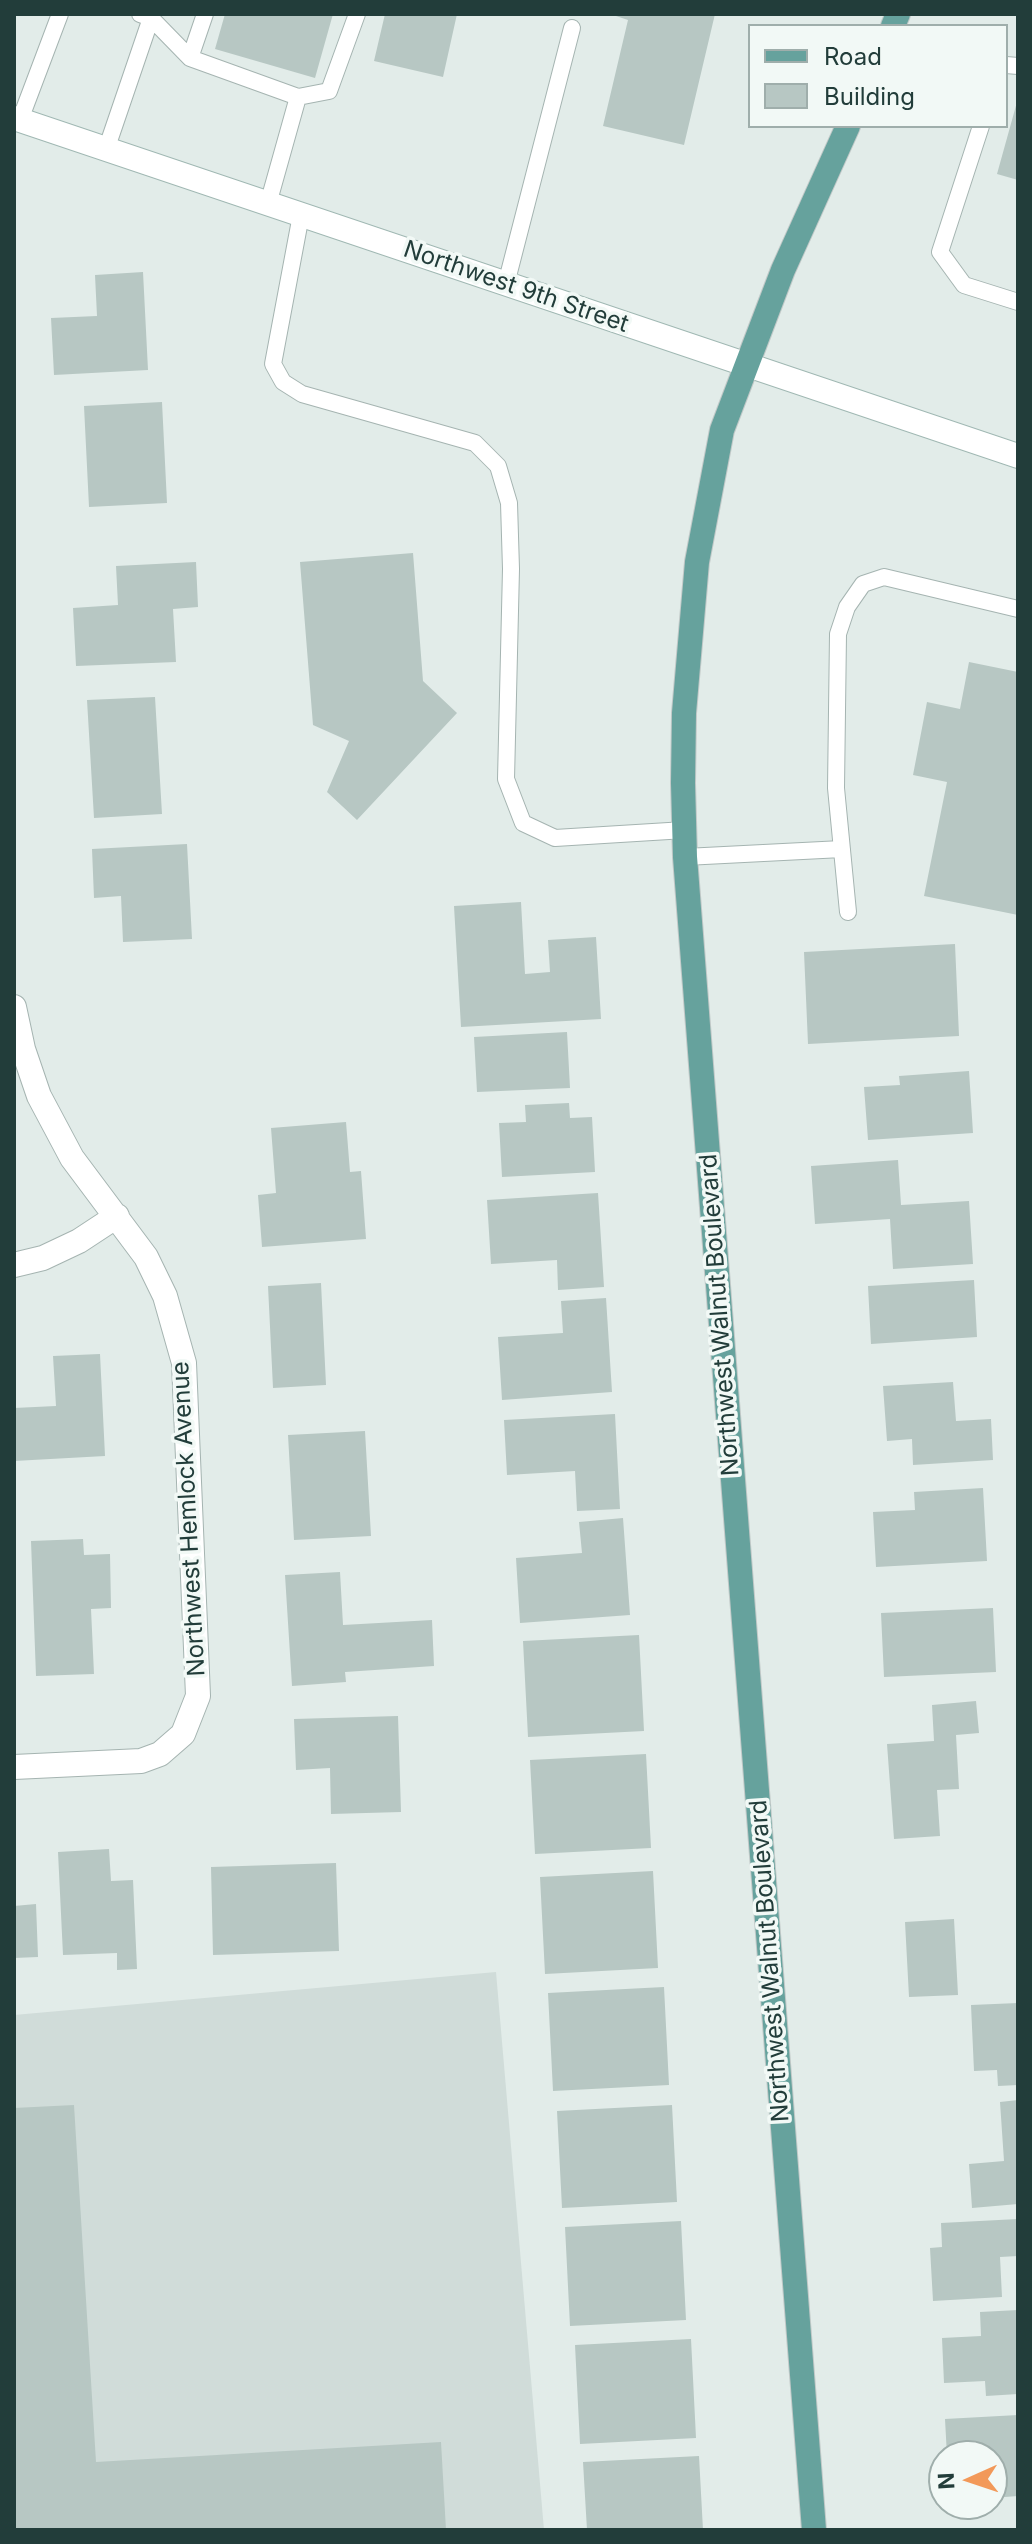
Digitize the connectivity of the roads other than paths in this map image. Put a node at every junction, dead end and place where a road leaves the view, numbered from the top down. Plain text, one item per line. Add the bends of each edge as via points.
1 (60, 14) edge
2 (205, 14) edge
3 (357, 14) edge
4 (146, 16) edge
5 (572, 28) dead end
6 (190, 58) junction
7 (298, 97) junction
8 (17, 119) edge
9 (847, 128) edge
10 (980, 128) edge
11 (106, 150) junction
12 (268, 204) junction
13 (301, 215) junction
14 (506, 284) junction
15 (1018, 302) edge
16 (745, 364) junction
17 (1018, 456) edge
18 (1018, 609) edge
19 (685, 830) junction
20 (842, 849) junction
21 (685, 857) junction
22 (848, 912) dead end
23 (14, 1007) edge
24 (117, 1216) junction
25 (14, 1265) edge
26 (14, 1767) edge
27 (814, 2530) edge

1 - 8 lane
2 - 6 lane
3 - 7 lane via 329,91
4 - 6 lane
4 - 11 lane
5 - 14 lane
6 - 7 lane
7 - 12 lane
8 - 11 street, Northwest 9th Street
9 - 16 main road, Northwest Walnut Boulevard
10 - 15 lane via 940,252 964,285
11 - 12 street, Northwest 9th Street
12 - 13 street, Northwest 9th Street
13 - 14 street, Northwest 9th Street
13 - 19 lane via 273,364 283,382 302,394 475,443 498,466 509,503 511,569 506,779 523,823 555,838
14 - 16 street, Northwest 9th Street
16 - 17 street, Northwest 9th Street
16 - 19 main road, Northwest Walnut Boulevard via 722,430 697,562 684,713
18 - 20 lane via 884,577 863,584 847,607 838,634 836,788
19 - 21 main road, Northwest Walnut Boulevard
20 - 21 lane
20 - 22 lane
21 - 27 main road, Northwest Walnut Boulevard
23 - 24 street, Northwest Hemlock Avenue via 39,1096 72,1158
24 - 25 street via 79,1241
24 - 26 street, Northwest Hemlock Avenue via 165,1296 184,1363 198,1696 189,1725 160,1754 141,1761

